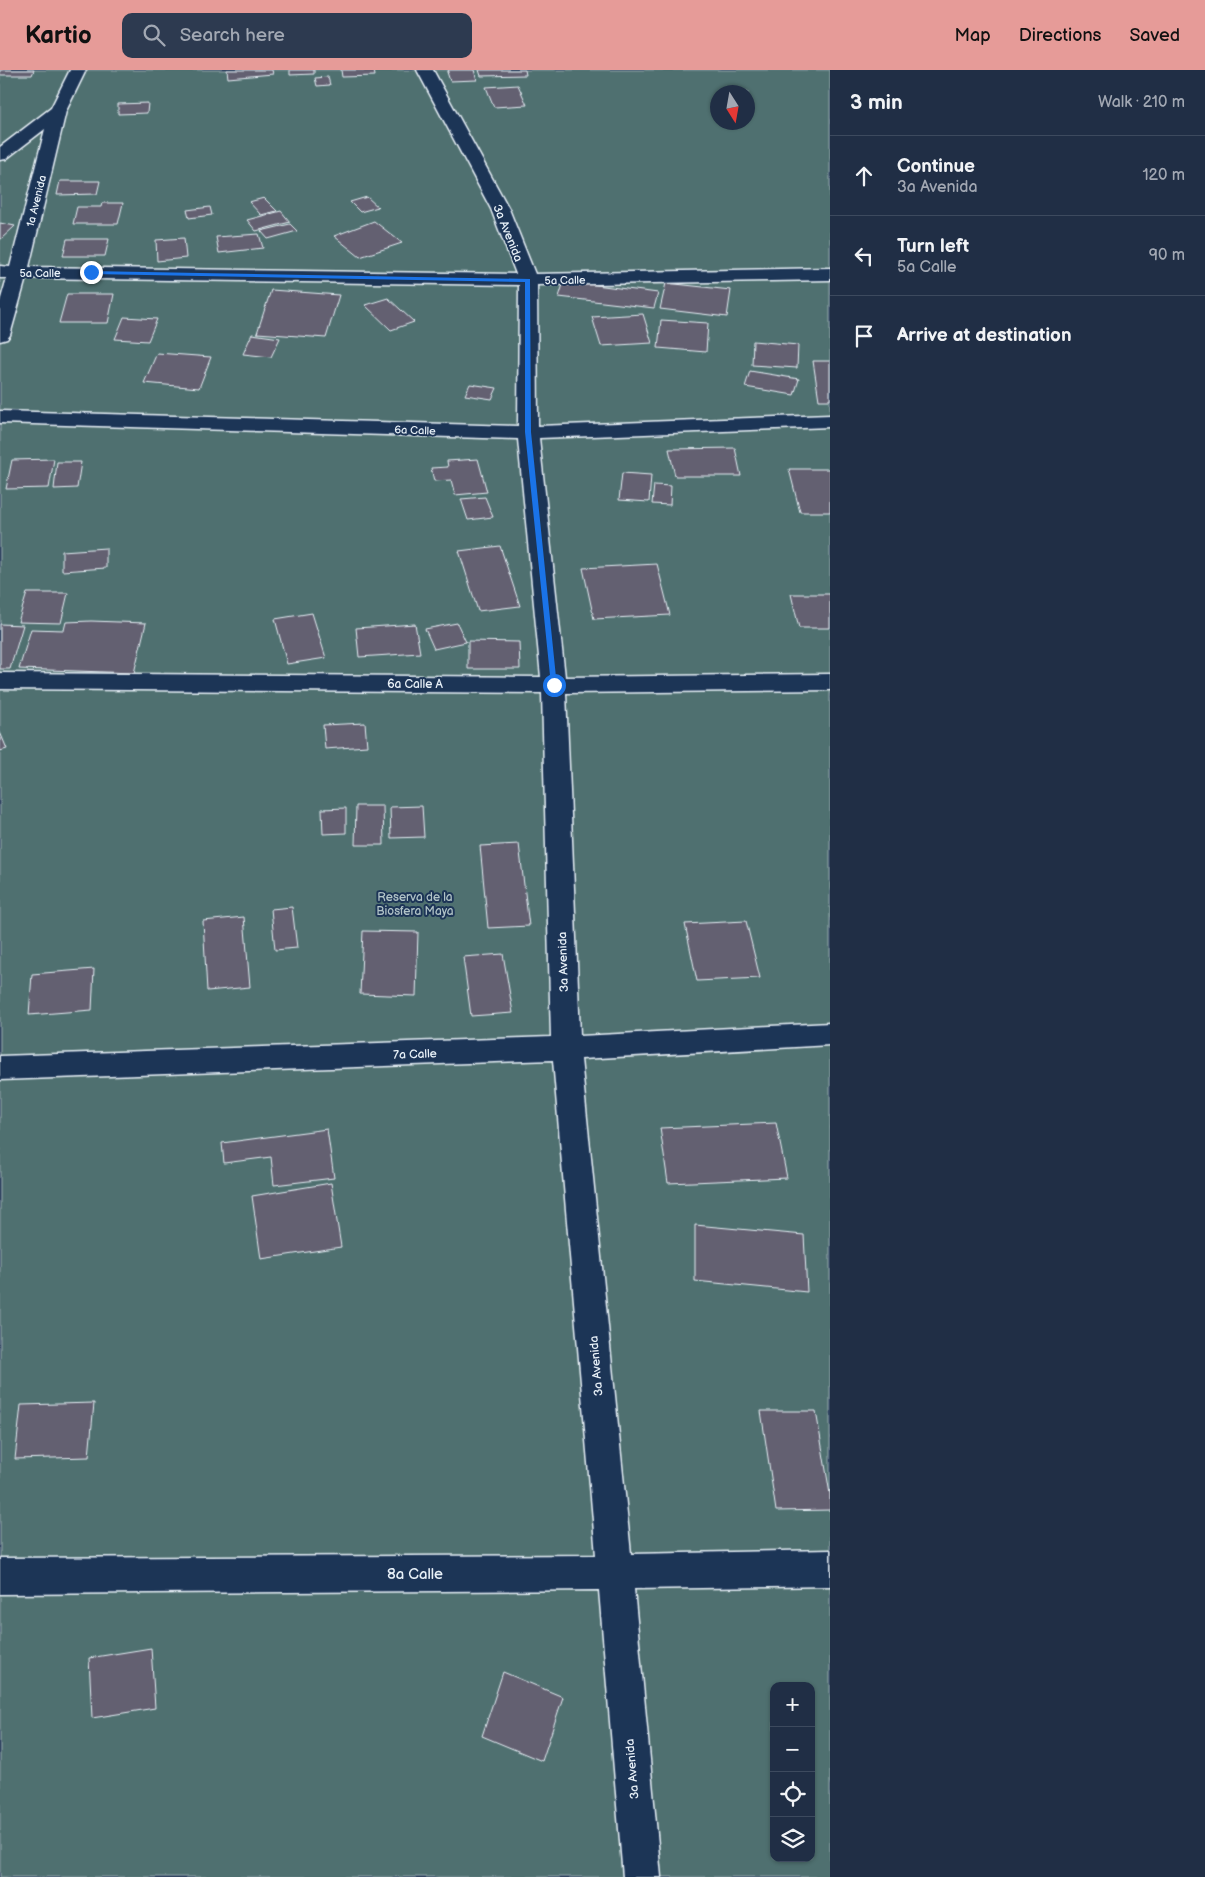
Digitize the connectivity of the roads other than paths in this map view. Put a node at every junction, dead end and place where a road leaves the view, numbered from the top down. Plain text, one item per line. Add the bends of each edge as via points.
1 (78, 70) edge
2 (425, 70) edge
3 (58, 111) junction
4 (0, 155) edge
5 (9, 272) edge
6 (830, 274) edge
7 (528, 280) junction
8 (0, 335) edge
9 (0, 417) edge
10 (830, 421) edge
11 (528, 432) junction
12 (0, 681) edge
13 (830, 682) edge
14 (554, 685) junction
15 (830, 1034) edge
16 (566, 1048) junction
17 (0, 1068) edge
18 (830, 1568) edge
19 (616, 1572) junction
20 (0, 1576) edge
21 (642, 1877) edge

1 - 3 street, 1a Avenida
2 - 7 street, 3a Avenida via 500,210
3 - 4 street
3 - 5 street, 1a Avenida
5 - 7 street, 5a Calle
5 - 8 street, 1a Avenida
6 - 7 street, 5a Calle
7 - 11 street, 3a Avenida
9 - 11 street, 6a Calle
10 - 11 street, 6a Calle
11 - 14 street, 3a Avenida
12 - 14 street, 6a Calle A
13 - 14 street, 6a Calle A
14 - 16 street, 3a Avenida
15 - 16 street, 7a Calle
16 - 17 street, 7a Calle
16 - 19 street, 3a Avenida
18 - 19 street, 8a Calle
19 - 20 street, 8a Calle
19 - 21 street, 3a Avenida

